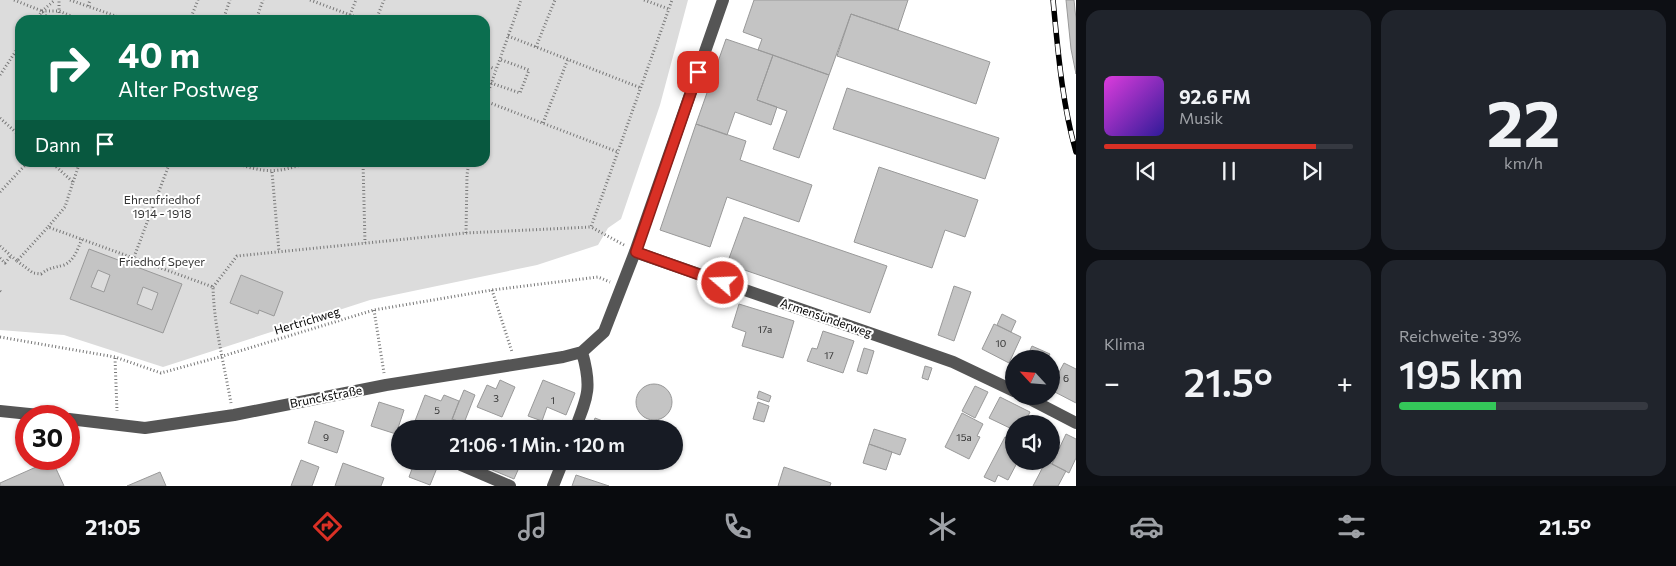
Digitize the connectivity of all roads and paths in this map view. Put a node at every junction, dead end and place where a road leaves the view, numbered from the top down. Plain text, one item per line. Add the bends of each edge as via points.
1 (14, 0) edge
2 (55, 0) edge
3 (59, 0) edge
4 (70, 0) edge
5 (90, 0) edge
6 (198, 0) edge
7 (230, 0) edge
8 (264, 0) edge
9 (310, 0) edge
10 (356, 0) edge
11 (384, 0) edge
12 (521, 0) edge
13 (555, 0) edge
14 (644, 0) edge
15 (672, 0) edge
16 (723, 0) edge
17 (88, 6) junction
18 (669, 9) junction
19 (42, 11) junction
20 (59, 12) junction
21 (39, 15) edge
22 (46, 15) edge
23 (67, 15) edge
24 (112, 15) edge
25 (192, 15) edge
26 (225, 15) edge
27 (258, 15) edge
28 (350, 15) joint
29 (378, 15) edge
30 (508, 36) junction
31 (536, 47) junction
32 (15, 52) edge
33 (499, 59) junction
34 (568, 59) junction
35 (490, 67) edge
36 (495, 69) junction
37 (0, 75) edge
38 (491, 83) junction
39 (490, 86) edge
40 (641, 88) junction
41 (490, 103) edge
42 (0, 118) edge
43 (543, 123) junction
44 (15, 132) edge
45 (618, 152) junction
46 (23, 167) edge
47 (56, 167) edge
48 (78, 167) edge
49 (168, 167) edge
50 (246, 167) edge
51 (297, 167) edge
52 (363, 167) edge
53 (468, 167) edge
54 (272, 172) junction
55 (73, 182) junction
56 (0, 192) edge
57 (48, 227) junction
58 (591, 227) junction
59 (466, 233) junction
60 (82, 239) junction
61 (365, 243) junction
62 (0, 246) edge
63 (279, 252) junction
64 (636, 252) junction
65 (11, 256) junction
66 (134, 257) junction
67 (0, 258) edge
68 (18, 261) junction
69 (622, 286) junction
70 (213, 287) junction
71 (492, 290) junction
72 (374, 310) junction
73 (0, 338) edge
74 (582, 352) junction
75 (223, 356) junction
76 (115, 357) junction
77 (516, 364) junction
78 (386, 385) junction
79 (1005, 387) edge
80 (1041, 405) edge
81 (0, 410) edge
82 (15, 412) edge
83 (234, 416) junction
84 (80, 420) edge
85 (579, 420) edge
86 (1076, 423) edge
87 (118, 424) junction
88 (473, 470) edge
89 (559, 470) edge
90 (510, 486) edge
91 (553, 486) edge

1 - 19 path
2 - 19 path
3 - 20 path
4 - 17 path
5 - 17 path
6 - 25 path
7 - 26 path
8 - 27 path
9 - 28 path
10 - 28 path
11 - 29 path
12 - 30 path
13 - 31 path
14 - 18 path
15 - 18 path
16 - 64 street
17 - 24 path
18 - 40 path
19 - 20 path
19 - 21 path
19 - 22 path
20 - 23 path
30 - 31 path
30 - 33 path
31 - 34 path
32 - 37 path
33 - 36 path
33 - 38 path via 529,70 520,93
34 - 40 path
34 - 43 path
35 - 36 path
36 - 38 path
38 - 39 path
40 - 45 path
41 - 43 path
42 - 44 path
43 - 45 path
45 - 58 path
46 - 56 path
47 - 55 path
48 - 55 path
49 - 66 path
50 - 54 path
51 - 54 path
52 - 61 path
53 - 59 path
54 - 63 path
55 - 57 path via 65,208
57 - 60 path
57 - 68 path
58 - 59 path
58 - 64 path
59 - 61 path
60 - 66 path
60 - 68 path via 68,262 41,274 33,273
61 - 63 path
62 - 65 path
63 - 70 path via 237,256
64 - 69 street
64 - 79 street, Armensünderweg via 953,362
65 - 67 path via 5,263
65 - 68 path
66 - 70 path
69 - 71 path, Hertrichweg via 598,277
69 - 74 street via 604,332
70 - 75 path via 214,313
71 - 72 path, Hertrichweg
71 - 77 path
72 - 75 path, Hertrichweg
72 - 78 path
73 - 76 path, Hertrichweg
74 - 77 street, Brunckstraße
74 - 85 street via 588,373 588,398
75 - 76 path, Hertrichweg via 161,373
75 - 83 path
76 - 87 path
77 - 78 street, Brunckstraße
78 - 83 street, Brunckstraße
80 - 86 street
81 - 82 street
83 - 87 street, Brunckstraße via 145,428
84 - 87 street, Brunckstraße
88 - 90 street
89 - 91 street

